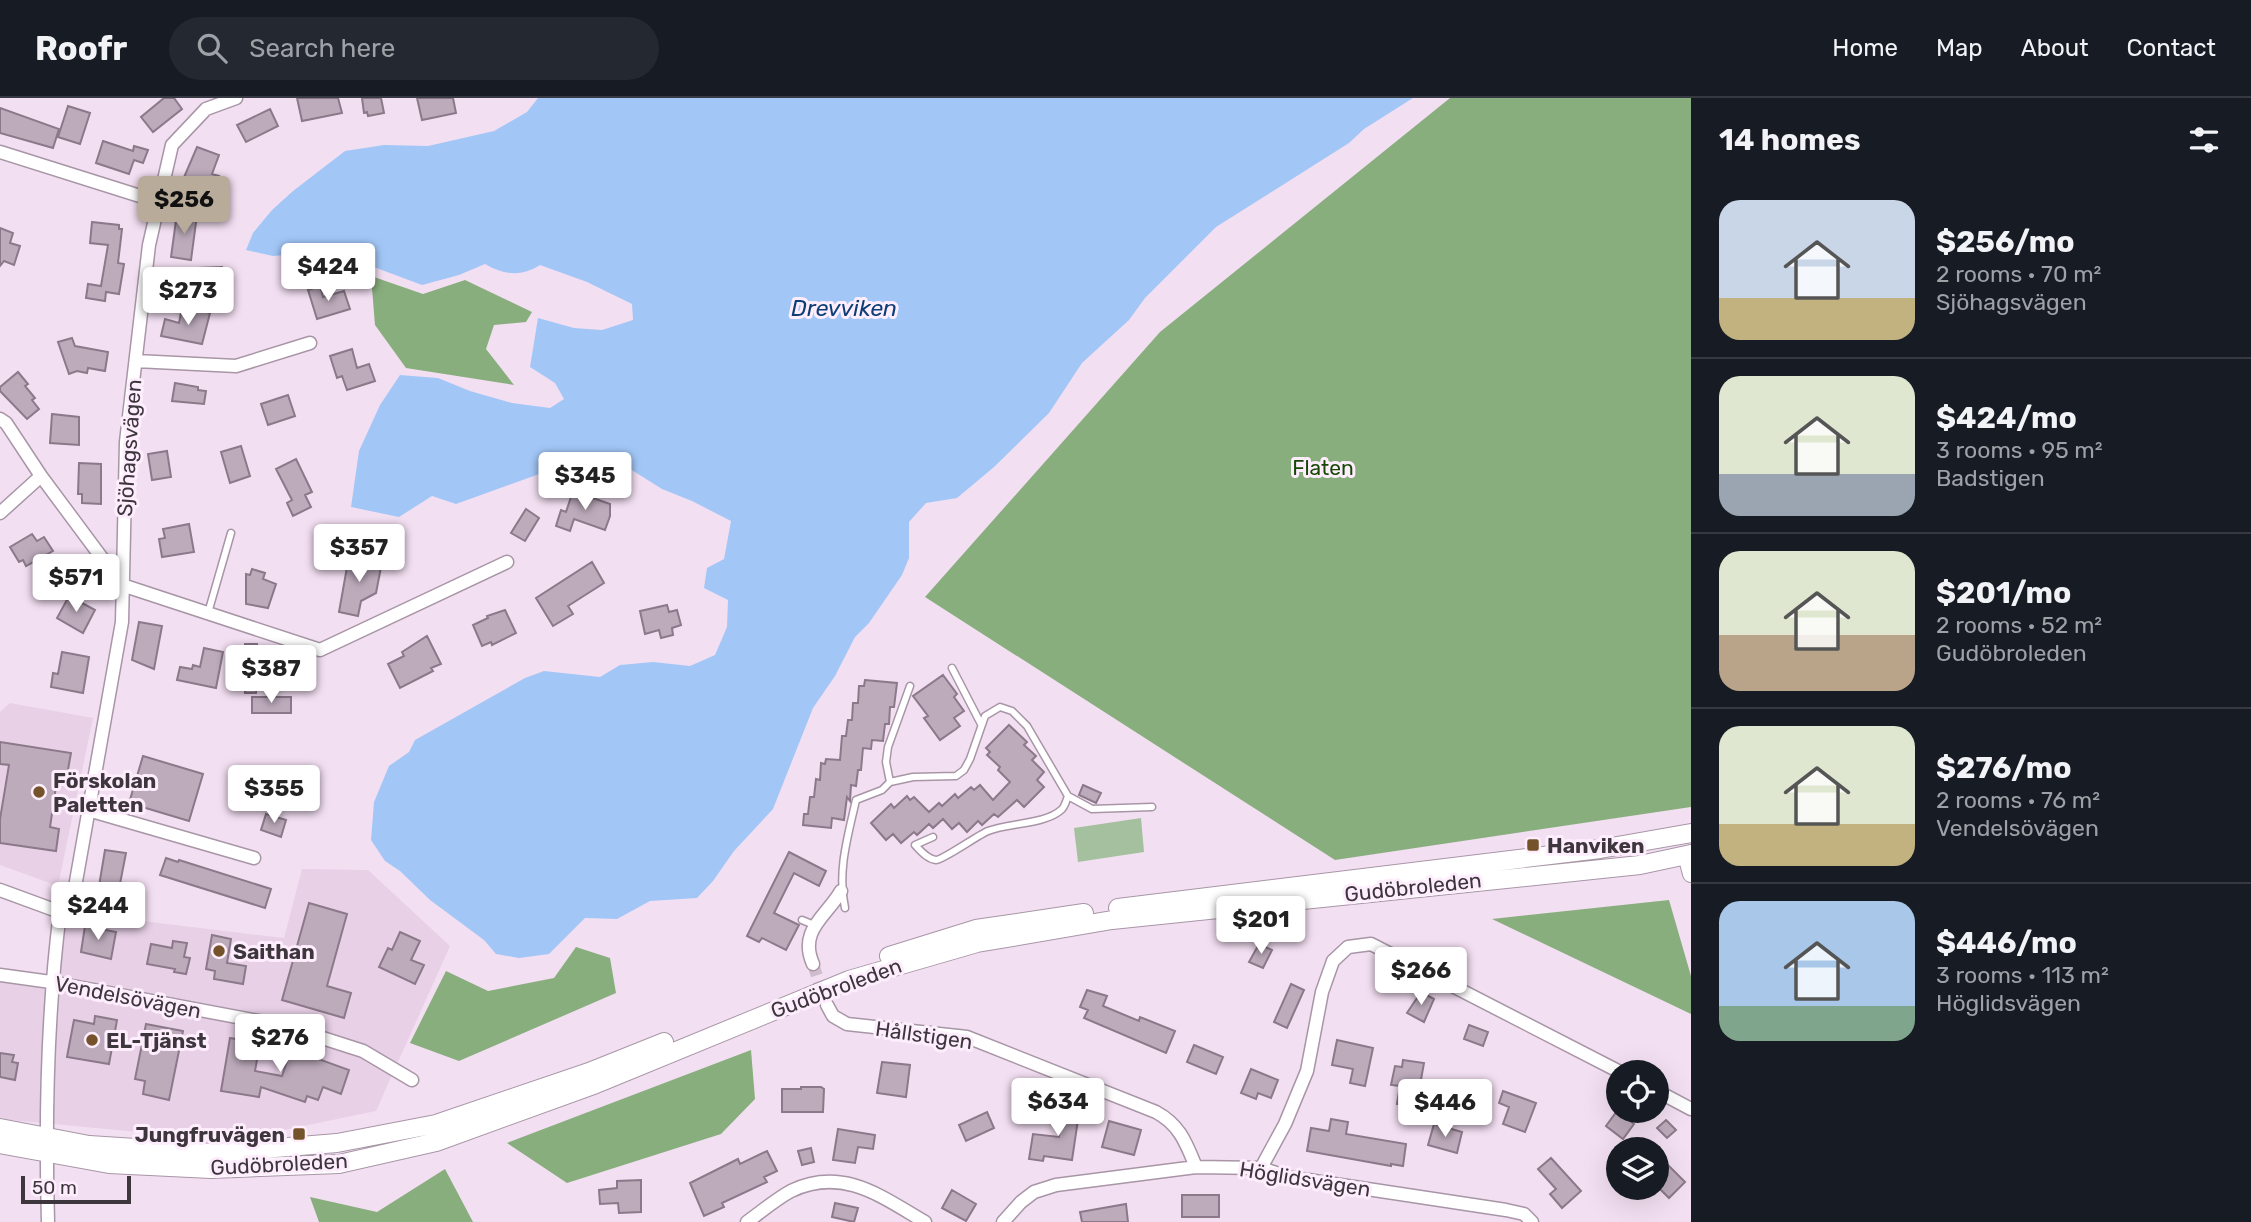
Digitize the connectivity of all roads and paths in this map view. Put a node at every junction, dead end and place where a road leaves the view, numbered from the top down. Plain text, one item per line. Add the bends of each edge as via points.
1 (236, 98) edge
2 (0, 152) edge
3 (159, 202) junction
4 (310, 344) dead end
5 (136, 361) junction
6 (0, 419) edge
7 (41, 476) junction
8 (0, 513) edge
9 (231, 533) dead end
10 (507, 562) dead end
11 (122, 585) junction
12 (208, 613) junction
13 (952, 668) dead end
14 (910, 686) dead end
15 (981, 724) junction
16 (890, 782) junction
17 (1068, 796) junction
18 (1152, 807) dead end
19 (89, 810) junction
20 (1687, 834) edge
21 (933, 836) dead end
22 (1689, 854) edge
23 (254, 858) dead end
24 (1691, 874) edge
25 (0, 890) edge
26 (841, 891) junction
27 (845, 908) dead end
28 (60, 912) junction
29 (813, 964) tunnel mouth
30 (0, 975) edge
31 (51, 982) junction
32 (827, 1005) tunnel mouth
33 (1606, 1065) edge
34 (412, 1080) dead end
35 (1669, 1097) edge
36 (1691, 1109) edge
37 (0, 1128) edge
38 (0, 1144) edge
39 (46, 1145) junction
40 (1196, 1167) junction
41 (1261, 1168) junction
42 (48, 1222) edge
43 (747, 1222) edge
44 (925, 1222) edge
45 (1003, 1222) edge
46 (1532, 1222) edge

1 - 3 street, Sjöhagsvägen via 206,109 172,145
2 - 3 street
3 - 5 street, Sjöhagsvägen via 149,245
4 - 5 street via 236,366
5 - 11 street, Sjöhagsvägen via 127,442
6 - 7 street
7 - 8 street
7 - 11 street
9 - 12 lane
10 - 12 street via 320,650
11 - 12 street
11 - 19 street, Sjöhagsvägen via 122,622
13 - 15 lane
14 - 16 lane via 888,747
15 - 16 lane via 970,759 956,776
15 - 17 lane via 1000,707 1013,711 1027,726
16 - 26 lane via 856,800
17 - 18 lane via 1092,809
17 - 21 lane via 1063,809 1052,816 988,831 936,860 915,845
19 - 23 street
19 - 28 street, Sjöhagsvägen via 75,887
20 - 22 main road
20 - 39 main road, Gudöbroleden via 976,929 844,970 589,1072 436,1124 374,1136 214,1153
22 - 24 street
22 - 39 main road, Gudöbroleden via 1640,864 1112,920 977,943 849,980 596,1084 436,1142 338,1164 211,1169 109,1164
25 - 28 street
26 - 27 lane
26 - 29 street via 834,904 808,922 808,953
28 - 31 street
30 - 31 street, Vendelsövägen
31 - 34 street, Vendelsövägen via 285,1026 363,1051
31 - 39 street
32 - 40 street, Hållstigen via 833,1016 847,1024 967,1037 1156,1112 1182,1133
33 - 41 street via 1371,944 1348,947 1333,961 1322,992 1307,1071
35 - 36 street
37 - 39 main road, Gudöbroleden
38 - 39 main road, Gudöbroleden
39 - 42 street
40 - 41 street, Höglidsvägen
40 - 45 street, Höglidsvägen via 1056,1185 1034,1192
41 - 46 street, Höglidsvägen via 1288,1177 1506,1210 1524,1214
43 - 44 street via 792,1191 830,1180 869,1189

